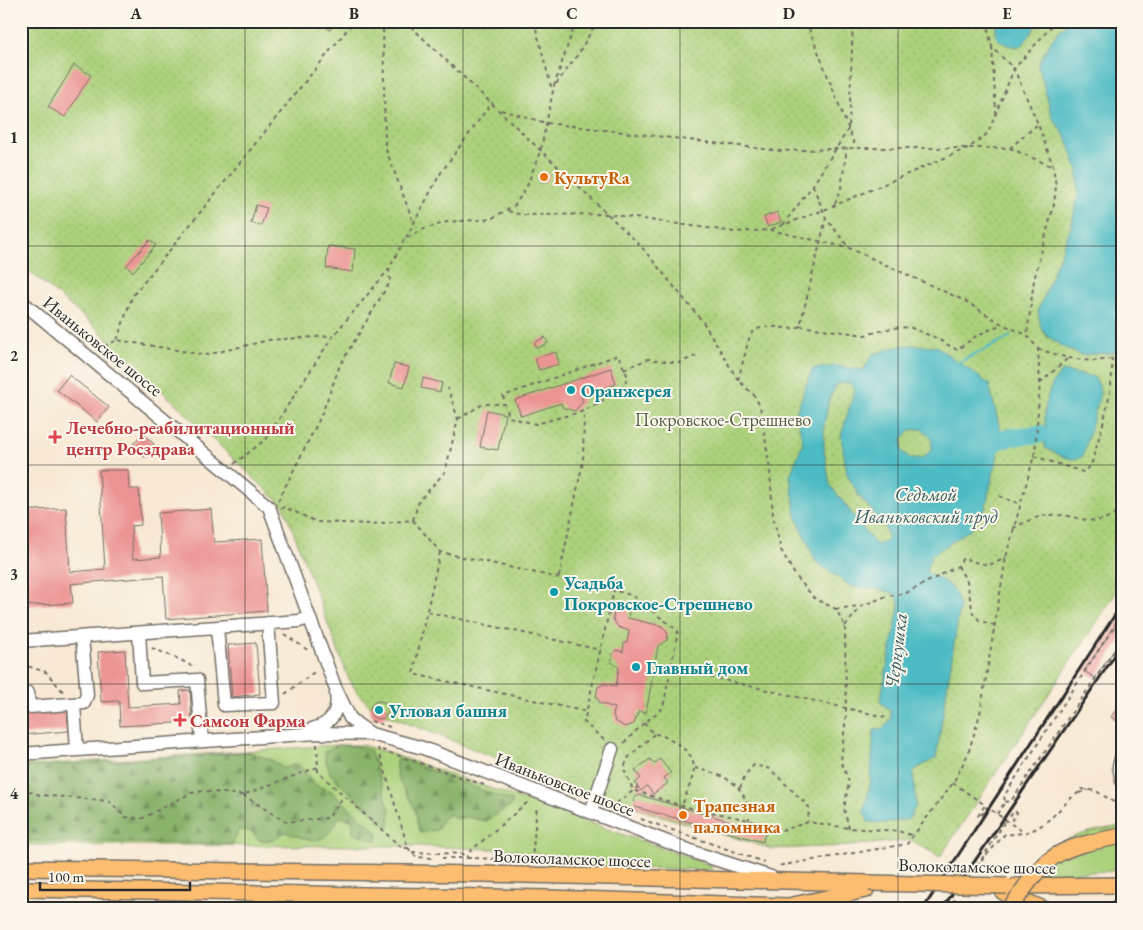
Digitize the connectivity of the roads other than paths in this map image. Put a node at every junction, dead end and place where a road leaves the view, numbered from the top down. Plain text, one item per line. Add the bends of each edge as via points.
1 (21, 302) edge
2 (309, 618) junction
3 (268, 623) junction
4 (217, 627) junction
5 (82, 637) junction
6 (139, 637) junction
7 (21, 642) edge
8 (335, 687) junction
9 (21, 694) edge
10 (74, 704) junction
11 (371, 734) junction
12 (288, 735) junction
13 (202, 741) junction
14 (612, 748) road end
15 (77, 750) junction
16 (21, 754) edge
17 (1122, 755) edge
18 (1122, 781) edge
19 (591, 812) junction
20 (1122, 836) edge
21 (21, 868) edge
22 (805, 883) junction
23 (1122, 885) edge
24 (867, 887) junction
25 (21, 889) edge
26 (1005, 889) junction
27 (548, 904) edge
28 (1122, 908) edge
29 (1010, 909) edge
30 (1044, 909) edge
31 (1115, 909) edge

1 - 2 street, Иваньковское шоссе via 269,507
2 - 3 street
2 - 8 street, Иваньковское шоссе
3 - 4 street
3 - 4 street via 274,703 224,705
4 - 6 street
5 - 6 street
5 - 7 street
5 - 10 street via 86,699 84,703
6 - 13 street via 142,683 198,680
8 - 11 street, Иваньковское шоссе via 350,718
8 - 12 street, Иваньковское шоссе via 337,708 331,721
9 - 10 street via 28,693 29,707
10 - 15 street
11 - 12 street
11 - 19 street, Иваньковское шоссе via 423,748
12 - 13 street
13 - 15 street
14 - 19 street
15 - 16 street
17 - 18 street via 1119,766
19 - 22 street, Иваньковское шоссе via 744,870
20 - 29 main road, bridge via 1072,846 1060,852 1039,867
21 - 22 main road, Волоколамское шоссе via 482,874
22 - 24 main road, Волоколамское шоссе
23 - 26 main road, Волоколамское шоссе
24 - 26 main road, Волоколамское шоссе
24 - 27 main road, Волоколамское шоссе via 788,906
25 - 27 main road, Волоколамское шоссе
26 - 30 main road, Волоколамское шоссе
28 - 31 main road

